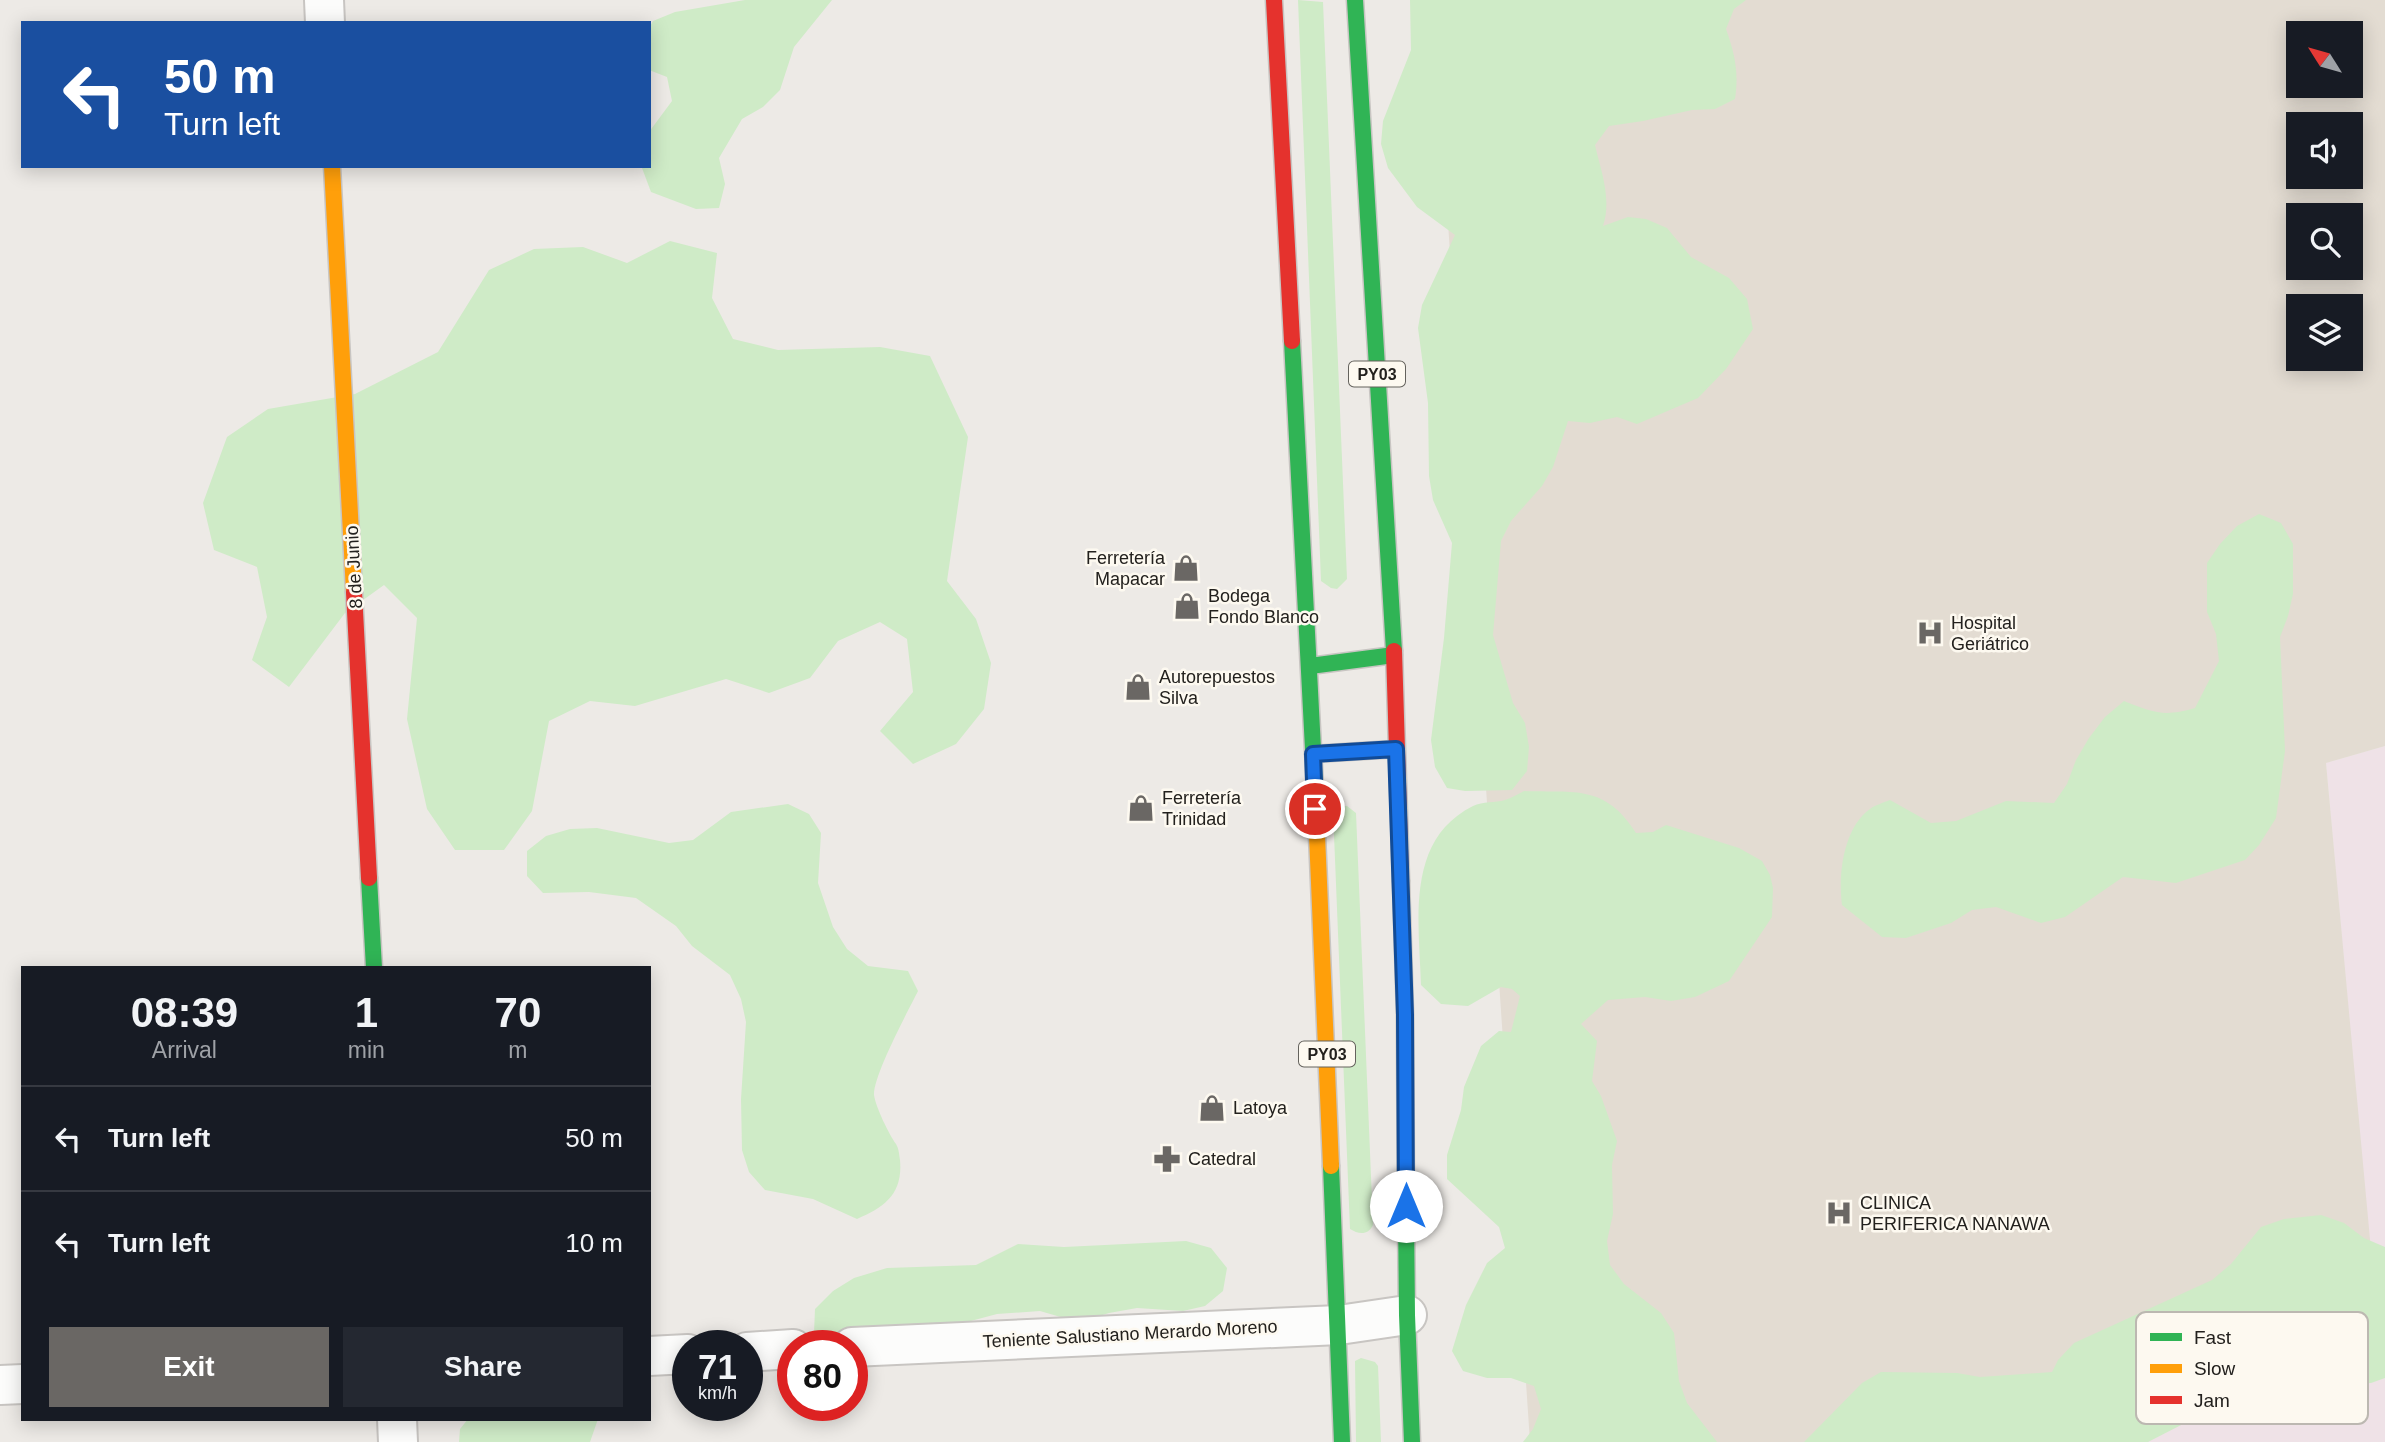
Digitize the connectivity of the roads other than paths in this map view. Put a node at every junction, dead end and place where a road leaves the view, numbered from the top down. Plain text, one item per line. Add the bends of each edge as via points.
1 (324, 0) edge
2 (1274, 0) edge
3 (1355, 0) edge
4 (325, 21) edge
5 (332, 168) edge
6 (1394, 655) junction
7 (1310, 666) junction
8 (1396, 749) junction
9 (1313, 754) junction
10 (374, 966) edge
11 (1407, 1315) junction
12 (1339, 1325) junction
13 (868, 1346) edge
14 (672, 1355) edge
15 (651, 1356) edge
16 (21, 1384) edge
17 (0, 1385) edge
18 (397, 1421) edge
19 (398, 1442) edge
20 (1342, 1442) edge
21 (1412, 1442) edge

1 - 4 street
2 - 7 main road, PY03
3 - 6 main road, PY03
5 - 10 main road, 8 de Junio
6 - 7 main road
6 - 8 main road, PY03
7 - 9 main road, PY03
8 - 9 main road
8 - 11 main road, PY03 via 1405,1015
9 - 12 main road, PY03
11 - 12 street, Teniente Salustiano Merardo Moreno
11 - 21 main road, PY03
12 - 13 street, Teniente Salustiano Merardo Moreno
12 - 20 main road, PY03
14 - 15 street
16 - 17 street
18 - 19 street

